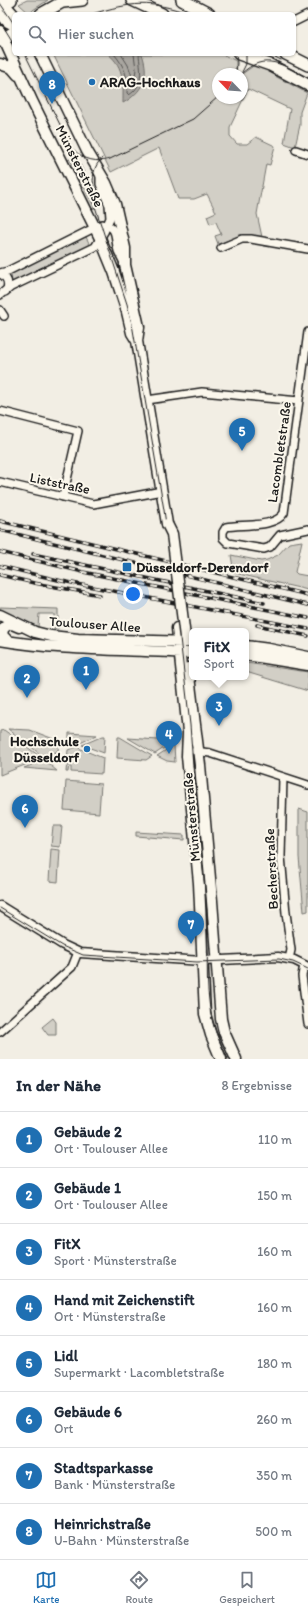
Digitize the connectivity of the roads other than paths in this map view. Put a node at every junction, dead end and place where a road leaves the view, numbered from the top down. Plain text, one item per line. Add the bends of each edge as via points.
1 (82, 0) edge
2 (132, 0) edge
3 (182, 0) edge
4 (60, 2) edge
5 (4, 3) edge
6 (45, 12) edge
7 (158, 12) edge
8 (205, 12) edge
9 (12, 13) edge
10 (0, 15) edge
11 (308, 15) edge
12 (296, 21) edge
13 (12, 24) edge
14 (12, 33) edge
15 (1, 37) edge
16 (41, 56) edge
17 (244, 56) edge
18 (290, 56) edge
19 (0, 64) edge
20 (308, 65) edge
21 (20, 76) junction
22 (308, 85) edge
23 (296, 150) dead end
24 (308, 154) edge
25 (100, 174) junction
26 (107, 225) junction
27 (95, 226) junction
28 (98, 242) junction
29 (220, 248) dead end
30 (308, 249) edge
31 (125, 265) junction
32 (0, 273) edge
33 (3, 293) edge
34 (308, 332) edge
35 (137, 341) junction
36 (147, 400) junction
37 (299, 401) junction
38 (0, 411) edge
39 (0, 482) edge
40 (162, 491) junction
41 (63, 497) junction
42 (308, 529) edge
43 (0, 615) edge
44 (28, 629) junction
45 (4, 641) edge
46 (185, 645) edge
47 (249, 646) edge
48 (249, 655) edge
49 (308, 657) edge
50 (308, 665) edge
51 (189, 678) edge
52 (189, 680) edge
53 (188, 732) junction
54 (198, 752) junction
55 (283, 777) junction
56 (308, 785) edge
57 (0, 906) edge
58 (78, 952) junction
59 (289, 959) junction
60 (217, 960) junction
61 (202, 961) junction
62 (306, 966) edge
63 (308, 1024) edge
64 (0, 1032) edge
65 (221, 1059) edge
66 (236, 1059) edge

1 - 4 main road
2 - 7 main road
3 - 8 main road
4 - 6 main road
5 - 9 main road
10 - 13 main road
11 - 12 street
14 - 15 main road
15 - 21 main road, Münsterstraße
16 - 25 main road, Münsterstraße
17 - 22 main road
18 - 20 main road
19 - 21 main road via 12,68
21 - 27 main road, Münsterstraße
23 - 24 street
25 - 26 street, Münsterstraße via 100,184 109,205 110,218
25 - 31 main road, Münsterstraße via 117,209 125,248
26 - 27 street, Münsterstraße
26 - 28 street, Münsterstraße
26 - 31 street, Münsterstraße via 115,234 118,250
27 - 28 main road, Münsterstraße
27 - 32 street
28 - 33 street
28 - 35 main road, Münsterstraße via 114,272 132,333
29 - 30 street via 242,239 251,239
31 - 35 main road, Münsterstraße via 139,327
32 - 33 street via 8,283
34 - 37 street, Lacombletstraße
35 - 36 main road, Münsterstraße
36 - 37 street via 202,392
36 - 40 main road, Münsterstraße
37 - 42 street, Lacombletstraße via 283,515 267,522 225,527 222,535 226,542 264,549 270,547 280,535
38 - 41 street via 78,431
39 - 41 street, Liststraße
40 - 41 street, Liststraße via 93,504
40 - 46 main road, Münsterstraße, bridge via 167,524 172,534
43 - 44 main road, Toulouser Allee
44 - 45 main road via 12,624 6,625 2,629
44 - 46 main road, Toulouser Allee via 51,636 78,639
45 - 46 main road, Toulouser Allee via 54,647
46 - 51 main road, Münsterstraße
46 - 53 main road, Münsterstraße
47 - 49 main road
48 - 50 main road
52 - 54 main road, Münsterstraße
53 - 54 street via 195,751
53 - 61 main road, Münsterstraße via 187,756 199,883
54 - 55 street via 210,753
54 - 60 main road, Münsterstraße
55 - 56 street
55 - 59 street, Becherstraße via 281,856 291,950
57 - 58 street
58 - 61 street
58 - 64 street via 72,967
59 - 60 street via 278,957
59 - 62 street
60 - 61 street
60 - 66 main road, Münsterstraße via 221,1019
61 - 65 main road, Münsterstraße via 207,1021
62 - 63 street via 302,976

